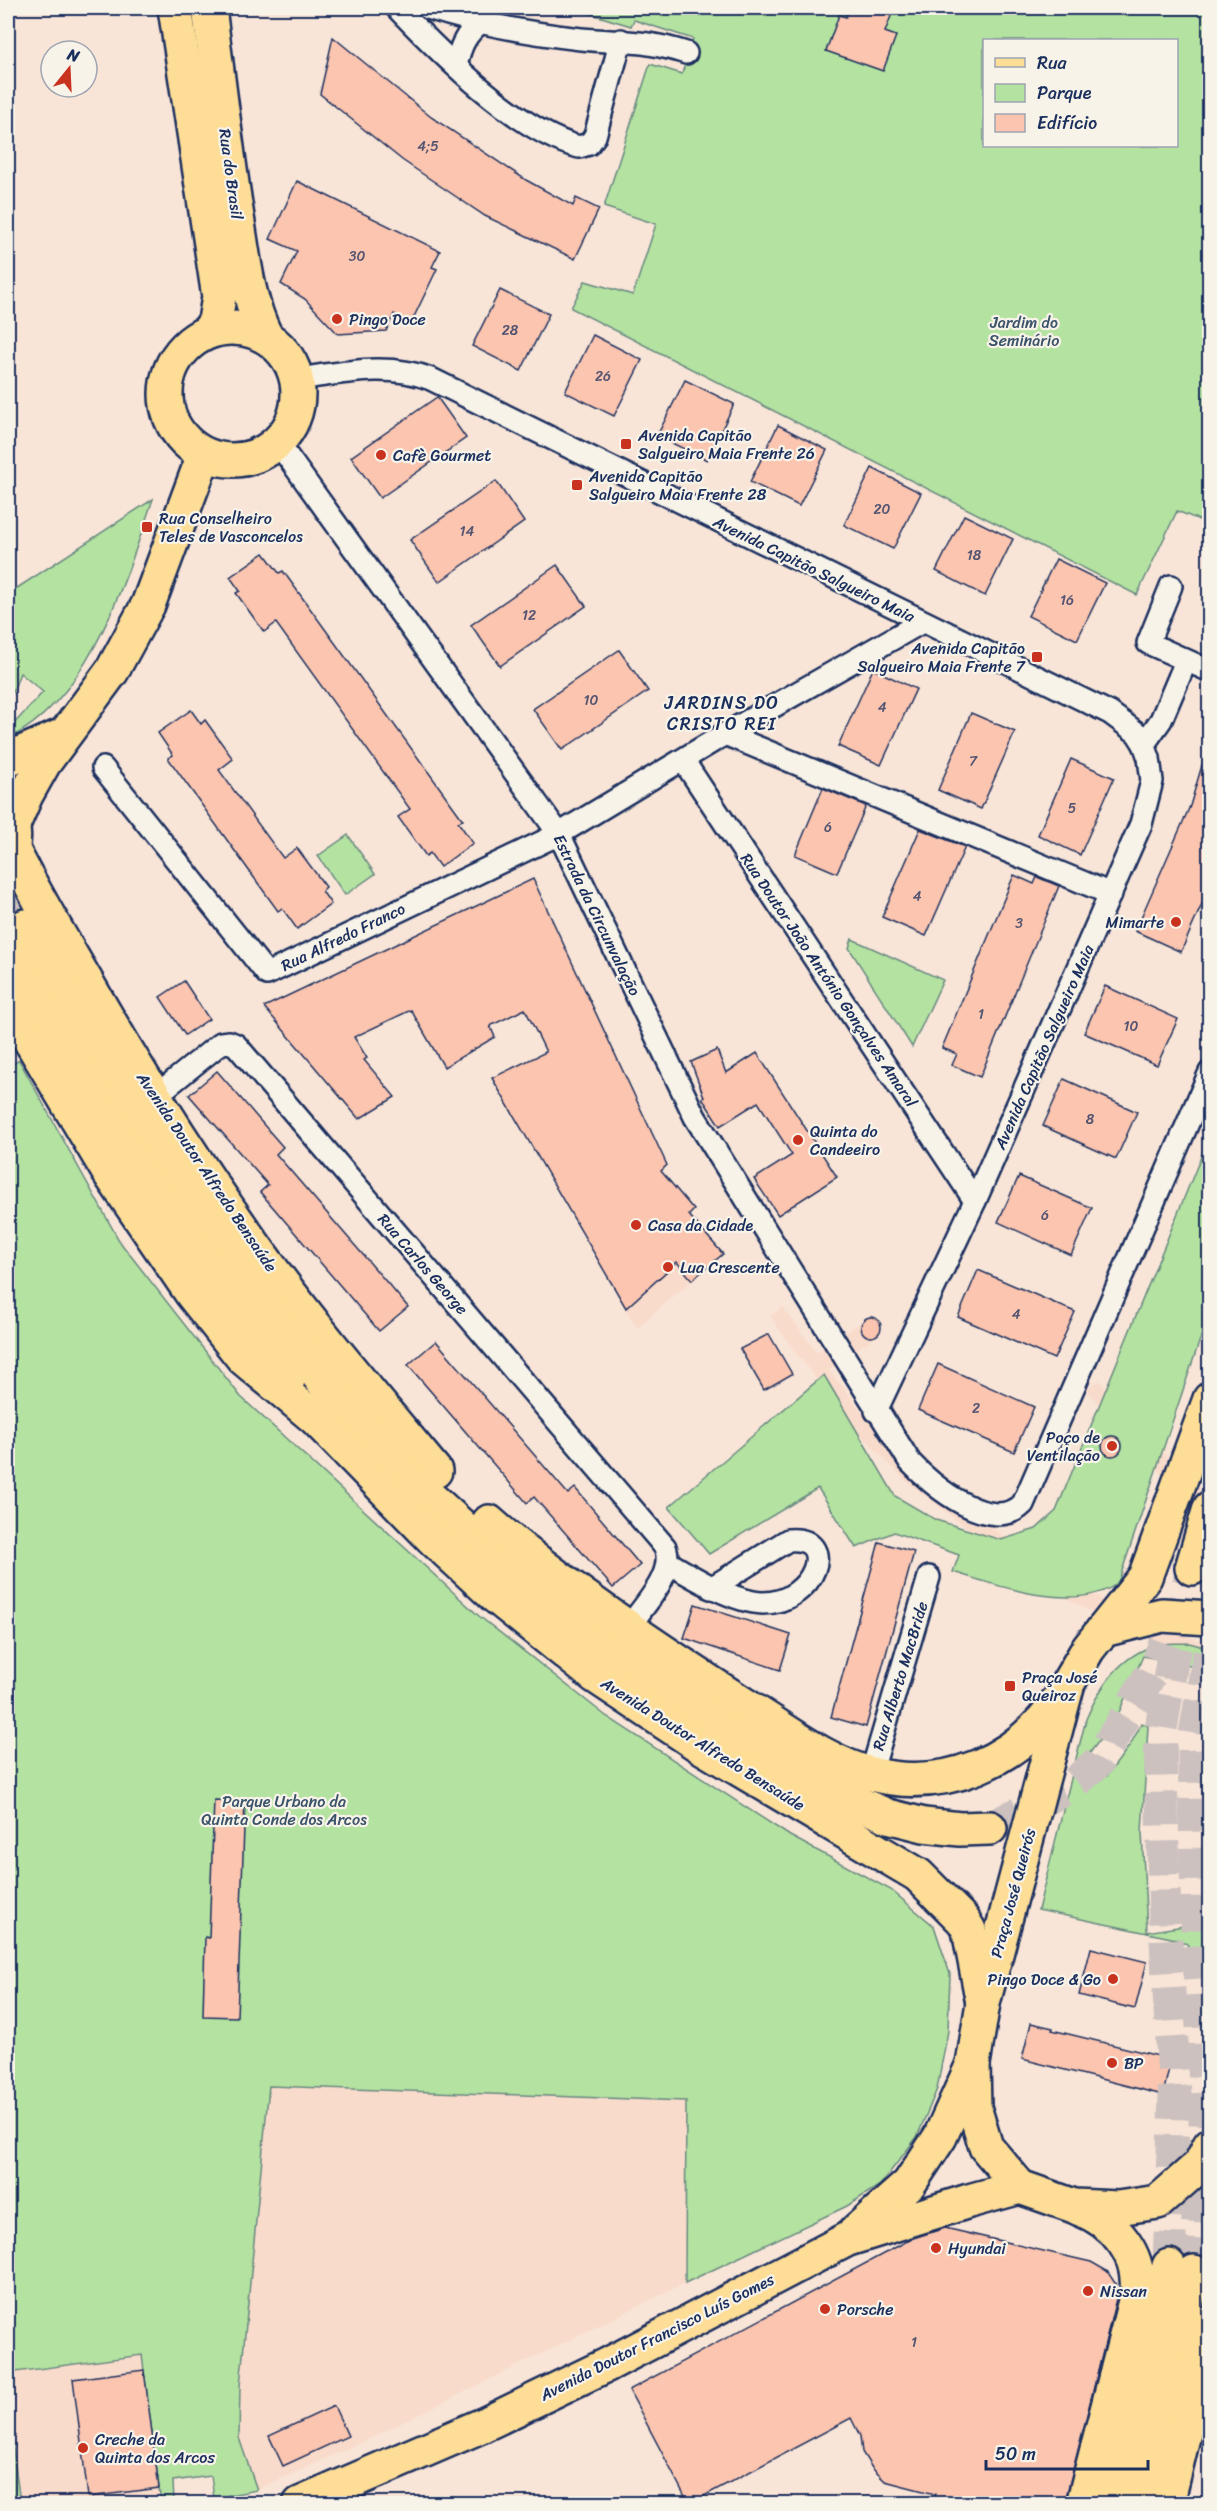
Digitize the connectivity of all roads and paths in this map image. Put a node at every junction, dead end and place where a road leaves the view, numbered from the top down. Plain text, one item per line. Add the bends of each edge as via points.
1 (175, 8) edge
2 (209, 8) edge
3 (397, 8) edge
4 (428, 8) edge
5 (481, 22) junction
6 (621, 40) junction
7 (686, 53) dead end
8 (456, 66) junction
9 (208, 332) junction
10 (266, 337) junction
11 (297, 379) junction
12 (278, 443) junction
13 (204, 455) junction
14 (1171, 586) dead end
15 (922, 622) junction
16 (1186, 661) junction
17 (1209, 671) edge
18 (725, 734) junction
19 (63, 735) junction
20 (1144, 744) junction
21 (8, 759) edge
22 (684, 760) junction
23 (103, 768) dead end
24 (559, 834) junction
25 (10, 837) edge
26 (1112, 894) junction
27 (16, 938) edge
28 (8, 1003) edge
29 (1209, 1072) edge
30 (154, 1097) junction
31 (975, 1201) junction
32 (287, 1333) junction
33 (1209, 1399) edge
34 (876, 1411) junction
35 (315, 1418) junction
36 (435, 1471) junction
37 (1209, 1508) edge
38 (669, 1563) junction
39 (1192, 1568) tunnel mouth
40 (929, 1577) dead end
41 (711, 1588) dead end
42 (1209, 1618) edge
43 (1103, 1630) junction
44 (623, 1643) junction
45 (1068, 1683) junction
46 (871, 1774) junction
47 (990, 1828) tunnel mouth
48 (983, 2003) junction
49 (973, 2064) junction
50 (1209, 2145) edge
51 (1020, 2187) junction
52 (1074, 2206) junction
53 (848, 2239) junction
54 (1209, 2324) edge
55 (1209, 2408) edge
56 (300, 2504) edge
57 (1083, 2504) edge
58 (1109, 2504) edge
59 (1137, 2504) edge
60 (1167, 2504) edge
61 (1186, 2504) edge

1 - 9 main road, Rua do Brasil via 219,297 215,321
2 - 10 main road, Rua do Brasil via 249,292
3 - 8 street
4 - 5 street
5 - 6 street via 567,37
5 - 8 street via 464,39
6 - 7 street via 658,44
6 - 8 street via 595,136 584,146 541,130
9 - 10 main road via 234,327
9 - 13 main road via 186,346 171,367 165,392 169,418 183,440
10 - 11 main road via 281,349
11 - 12 main road via 299,396 293,422
11 - 15 street, Avenida Capitão Salgueiro Maia via 379,369 417,374
12 - 13 main road via 256,457 230,461
12 - 24 street, Estrada da Circunvalação
13 - 19 main road via 148,605 112,671
14 - 16 street via 1148,643
15 - 18 street
15 - 20 street, Avenida Capitão Salgueiro Maia via 1107,711 1137,733
16 - 17 street
16 - 20 street via 1161,720
18 - 22 street
18 - 26 street
19 - 21 main road
19 - 25 main road via 31,786
20 - 26 street, Avenida Capitão Salgueiro Maia via 1152,781 1147,808
22 - 24 street
22 - 31 street, Rua Doutor João António Gonçalves Amaral
23 - 24 street, Rua Alfredo Franco via 267,974
24 - 34 street, Estrada da Circunvalação via 682,1093
25 - 30 main road, Avenida Doutor Alfredo Bensaúde via 31,886
26 - 31 street, Avenida Capitão Salgueiro Maia
27 - 32 main road, Avenida Doutor Alfredo Bensaúde via 108,1070 169,1167
27 - 35 main road, Avenida Doutor Alfredo Bensaúde via 85,1085 148,1184
28 - 35 main road, Avenida Doutor Alfredo Bensaúde via 108,1171 192,1294 243,1358
29 - 34 street, Estrada da Circunvalação via 1034,1483 1018,1509 1006,1515 988,1514 933,1484 910,1462
30 - 36 main road, Avenida Doutor Alfredo Bensaúde via 287,1289
30 - 38 street, Rua Carlos George via 221,1042 236,1045 665,1547
31 - 34 street, Avenida Capitão Salgueiro Maia
32 - 36 main road, Avenida Doutor Alfredo Bensaúde
32 - 44 main road, Avenida Doutor Alfredo Bensaúde via 332,1395 411,1480 524,1583
33 - 43 main road, Praça José Queirós via 1145,1577
35 - 48 main road, Avenida Doutor Alfredo Bensaúde via 479,1581 595,1676 697,1744 918,1875 969,1930
36 - 44 main road, Avenida Doutor Alfredo Bensaúde
37 - 39 main road
38 - 41 street
38 - 44 street
40 - 46 street, Rua Alberto MacBride
42 - 43 main road via 1162,1615
43 - 45 main road, Praça José Queirós
44 - 46 main road, Avenida Doutor Alfredo Bensaúde via 709,1683 843,1764
44 - 47 main road via 748,1742 840,1796 924,1826
45 - 46 main road, Avenida Doutor Alfredo Bensaúde via 1037,1728 1002,1756 970,1771 935,1779
45 - 48 main road, Praça José Queirós
48 - 49 main road, Praça José Queirós
49 - 51 main road, Praça José Queirós via 974,2107 986,2146
49 - 53 main road via 940,2137 909,2184
50 - 52 main road via 1200,2165 1158,2202 1118,2208
51 - 52 main road
51 - 53 main road, Avenida Doutor Francisco Luís Gomes
52 - 57 main road via 1098,2218 1120,2238 1130,2251 1138,2275 1136,2297
53 - 56 main road, Avenida Doutor Francisco Luís Gomes via 483,2425
54 - 60 main road
55 - 61 main road
58 - 59 main road via 1181,2269

